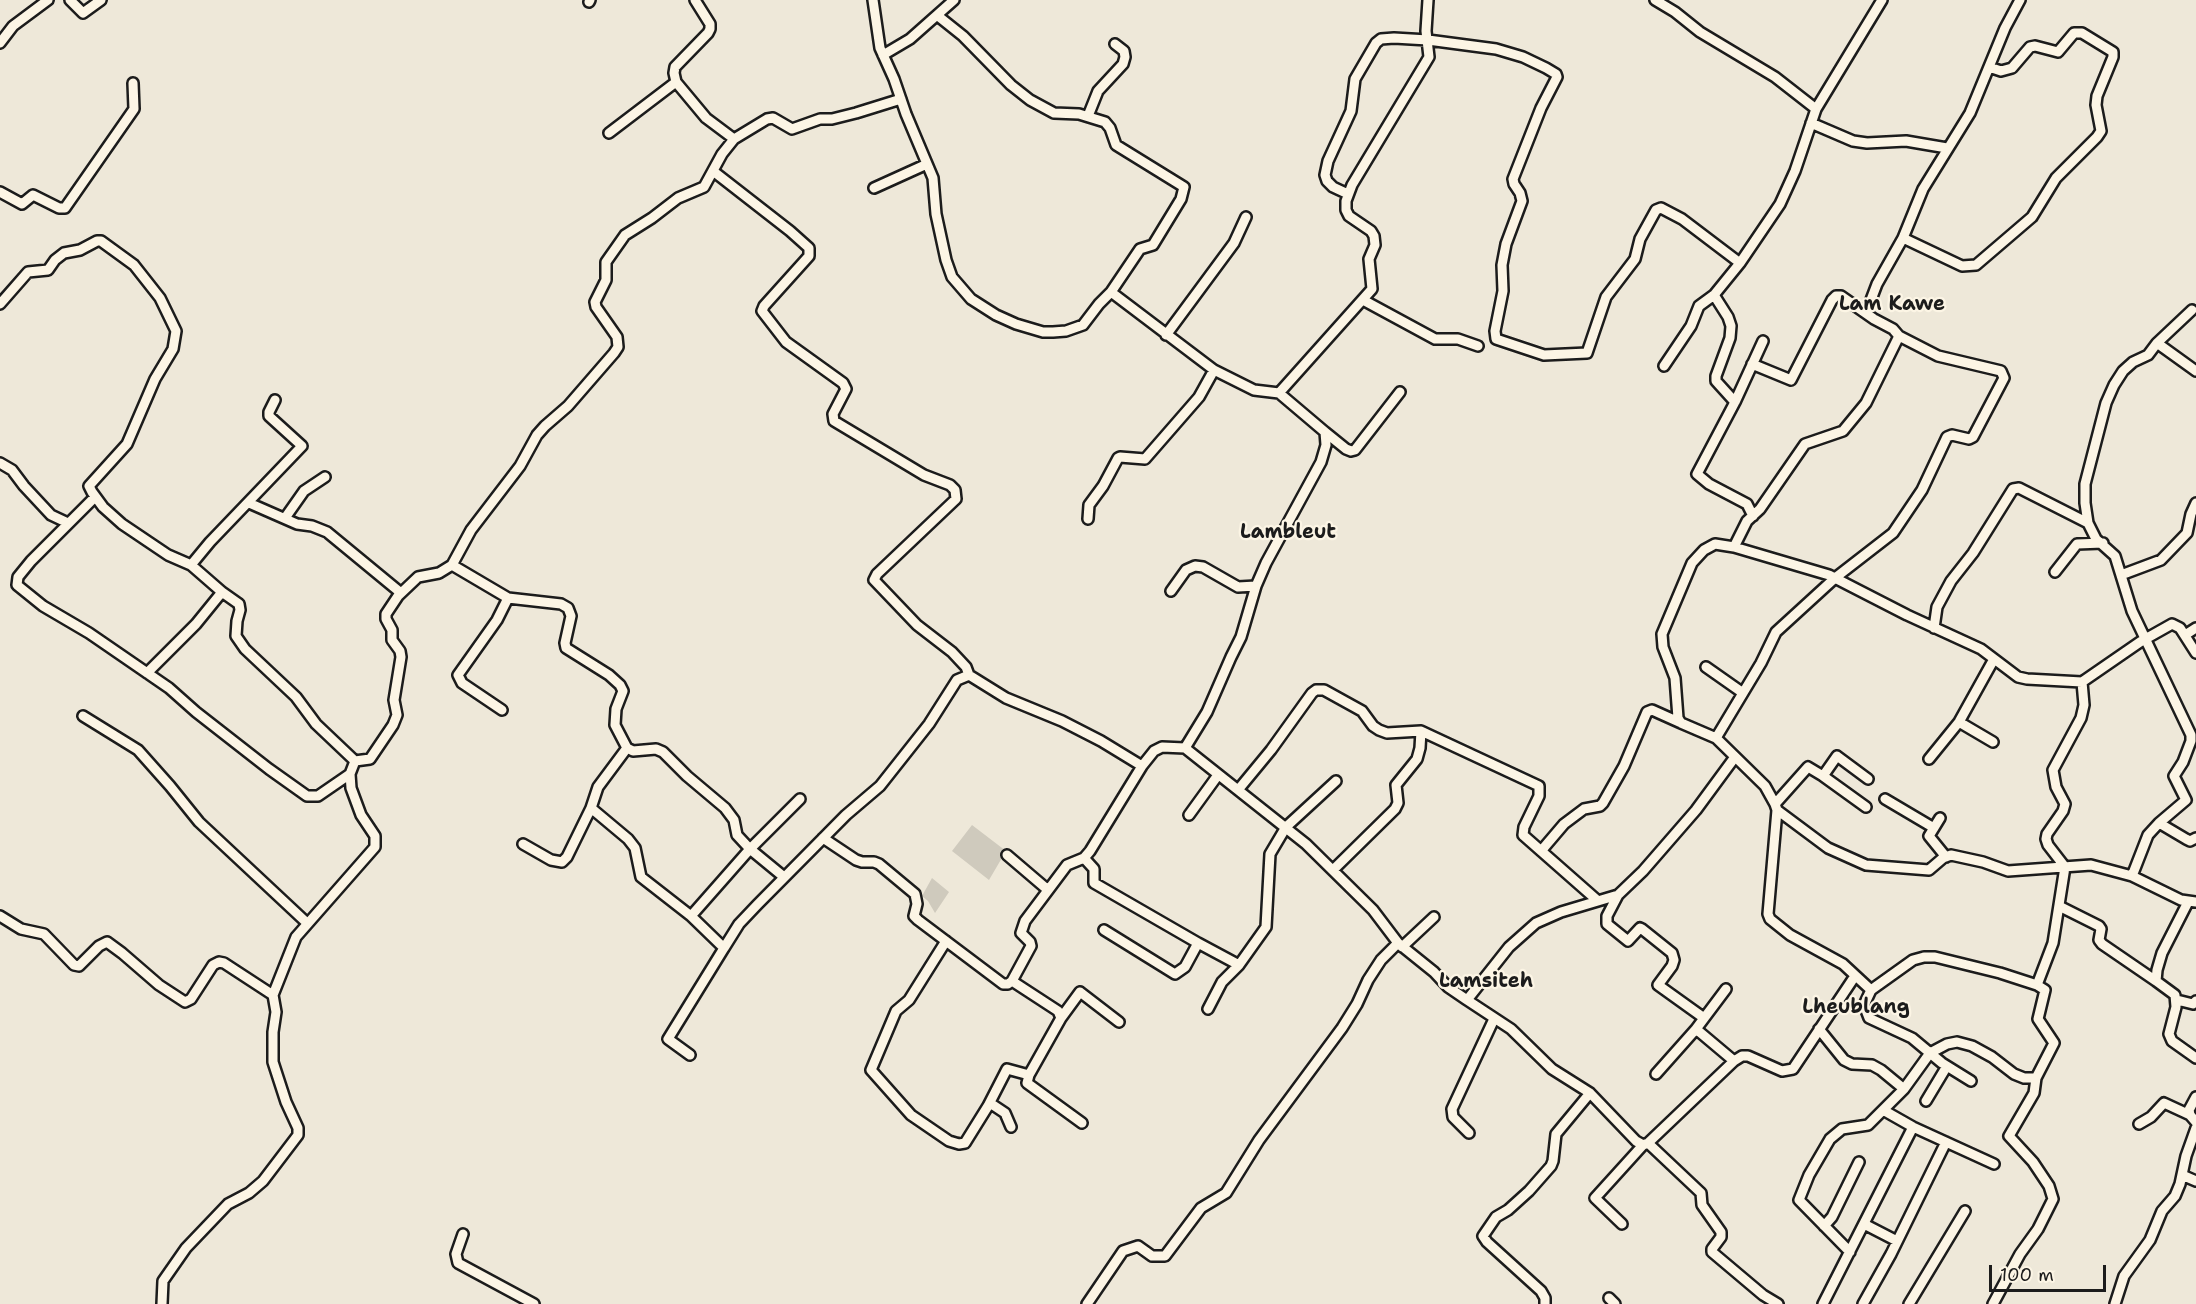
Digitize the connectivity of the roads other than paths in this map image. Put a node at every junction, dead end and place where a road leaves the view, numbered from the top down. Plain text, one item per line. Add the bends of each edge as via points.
1 (48, 0) edge
2 (70, 0) edge
3 (100, 0) edge
4 (695, 0) edge
5 (873, 0) edge
6 (954, 0) edge
7 (1428, 0) edge
8 (1655, 0) edge
9 (1882, 0) edge
10 (2020, 0) edge
11 (938, 16) junction
12 (1428, 40) junction
13 (0, 43) edge
14 (1115, 44) dead end
15 (883, 55) junction
16 (1989, 67) junction
17 (676, 82) junction
18 (133, 83) dead end
19 (901, 99) junction
20 (1816, 109) junction
21 (1088, 116) junction
22 (1811, 123) junction
23 (609, 133) dead end
24 (734, 139) junction
25 (1947, 148) junction
26 (927, 164) junction
27 (713, 171) junction
28 (874, 188) dead end
29 (0, 192) edge
30 (1348, 194) junction
31 (1246, 217) dead end
32 (1904, 238) junction
33 (1740, 263) junction
34 (1111, 292) junction
35 (1714, 295) junction
36 (1363, 300) junction
37 (0, 304) edge
38 (2192, 310) dead end
39 (1866, 314) junction
40 (1166, 335) junction
41 (1899, 336) junction
42 (1763, 341) dead end
43 (2157, 344) junction
44 (1478, 346) dead end
45 (1752, 364) junction
46 (1664, 366) dead end
47 (1214, 370) junction
48 (2196, 371) edge
49 (1400, 392) dead end
50 (1279, 393) junction
51 (275, 400) dead end
52 (1735, 402) junction
53 (1325, 432) junction
54 (0, 464) edge
55 (325, 477) dead end
56 (95, 497) junction
57 (249, 503) junction
58 (2196, 503) edge
59 (1753, 516) junction
60 (285, 518) junction
61 (1088, 519) dead end
62 (68, 523) junction
63 (2088, 523) junction
64 (2103, 543) junction
65 (1734, 547) junction
66 (191, 564) junction
67 (452, 565) junction
68 (2055, 572) dead end
69 (2121, 575) junction
70 (1835, 578) junction
71 (1256, 586) junction
72 (1171, 591) dead end
73 (222, 592) junction
74 (400, 593) junction
75 (508, 598) junction
76 (1934, 628) junction
77 (2196, 628) edge
78 (2185, 636) junction
79 (2145, 639) junction
80 (2196, 653) edge
81 (1994, 659) junction
82 (1706, 667) dead end
83 (147, 673) junction
84 (969, 675) junction
85 (2082, 682) junction
86 (1743, 693) junction
87 (502, 710) dead end
88 (82, 716) dead end
89 (1959, 722) junction
90 (1681, 723) junction
91 (1421, 730) junction
92 (1716, 738) junction
93 (1993, 742) dead end
94 (627, 748) junction
95 (1185, 748) junction
96 (1735, 757) junction
97 (1929, 759) dead end
98 (355, 761) junction
99 (1142, 766) junction
100 (350, 774) junction
101 (1218, 776) junction
102 (1823, 776) junction
103 (1868, 779) dead end
104 (1336, 781) dead end
105 (1238, 790) junction
106 (800, 799) dead end
107 (1885, 799) dead end
108 (1776, 807) junction
109 (1866, 807) dead end
110 (591, 808) junction
111 (1189, 815) dead end
112 (1940, 818) dead end
113 (2160, 823) junction
114 (1286, 827) junction
115 (1934, 828) junction
116 (823, 838) junction
117 (2196, 838) edge
118 (523, 844) dead end
119 (750, 849) junction
120 (1541, 851) junction
121 (1007, 855) dead end
122 (1946, 857) junction
123 (1084, 858) junction
124 (2065, 867) junction
125 (1333, 870) junction
126 (2132, 876) junction
127 (784, 877) junction
128 (1048, 890) junction
129 (1608, 898) junction
130 (2192, 902) edge
131 (2059, 906) junction
132 (0, 916) edge
133 (691, 916) junction
134 (1434, 917) dead end
135 (307, 923) junction
136 (1104, 930) dead end
137 (946, 942) junction
138 (1198, 943) junction
139 (1400, 945) junction
140 (724, 948) junction
141 (1239, 965) junction
142 (1855, 976) junction
143 (1012, 981) junction
144 (2156, 981) junction
145 (2037, 985) junction
146 (1726, 989) dead end
147 (1872, 990) junction
148 (273, 995) junction
149 (1467, 1000) junction
150 (2177, 1000) junction
151 (2196, 1001) edge
152 (1208, 1009) dead end
153 (1061, 1018) junction
154 (1704, 1018) junction
155 (1494, 1019) junction
156 (1119, 1022) dead end
157 (1696, 1029) junction
158 (1819, 1029) junction
159 (1930, 1053) junction
160 (690, 1055) dead end
161 (2196, 1058) edge
162 (1734, 1060) junction
163 (1947, 1066) junction
164 (1656, 1074) dead end
165 (1029, 1076) junction
166 (2036, 1078) junction
167 (1971, 1081) dead end
168 (1904, 1089) junction
169 (1590, 1093) junction
170 (2196, 1097) edge
171 (1926, 1101) dead end
172 (990, 1103) junction
173 (1883, 1110) junction
174 (2193, 1119) edge
175 (1082, 1124) dead end
176 (2139, 1124) dead end
177 (1011, 1127) dead end
178 (1913, 1127) junction
179 (2196, 1128) edge
180 (1469, 1133) dead end
181 (1946, 1142) junction
182 (1646, 1144) junction
183 (1859, 1162) dead end
184 (1994, 1164) dead end
185 (2182, 1175) junction
186 (2196, 1181) edge
187 (1965, 1211) dead end
188 (1622, 1224) dead end
189 (1864, 1224) junction
190 (1824, 1226) junction
191 (463, 1234) dead end
192 (1897, 1241) junction
193 (1850, 1252) junction
194 (162, 1304) edge
195 (534, 1304) edge
196 (1087, 1304) edge
197 (1545, 1304) edge
198 (1778, 1304) edge
199 (1823, 1304) edge
200 (1863, 1304) edge
201 (1909, 1304) edge
202 (1993, 1304) edge
203 (2115, 1304) edge

1 - 13 street via 13,26
2 - 3 street via 83,13
4 - 17 street via 710,29 675,67
5 - 15 street
6 - 11 street
7 - 12 street
8 - 20 street via 1775,77
9 - 20 street
10 - 16 street
11 - 15 street
11 - 21 street via 1030,100 1054,113
12 - 30 street via 1426,63
12 - 30 street via 1381,39 1355,79 1351,111 1325,175 1333,187
12 - 33 street via 1496,49 1523,57 1557,75 1513,179 1521,201 1502,265 1503,291 1496,339 1544,356 1587,353 1606,297 1632,264 1640,239 1656,210 1661,208
14 - 21 street via 1124,51 1123,64 1098,91
15 - 19 street
16 - 25 street via 1970,112
16 - 32 street via 2001,71 2012,68 2030,47 2058,52 2074,33 2082,33 2113,52 2097,96 2101,131 2056,178 2032,217 1976,265 1962,266
17 - 23 street
17 - 24 street via 706,118
18 - 29 street via 134,109 129,119 65,208 33,195 22,204
19 - 24 street via 792,129 770,117
19 - 26 street
20 - 22 street
21 - 34 street via 1105,122 1116,145 1184,187 1153,245 1140,249
22 - 25 street via 1853,141 1906,141
22 - 33 street via 1780,204
24 - 27 street
25 - 32 street via 1923,189
26 - 28 street
26 - 34 street via 952,276 982,307 1030,329 1066,331 1083,325
27 - 67 street via 704,187 678,198 630,230 609,256 606,280 596,307 617,337 618,347 537,435 514,474 479,518
27 - 84 street via 809,248 804,262 762,311 786,342 843,383 846,389 833,414 834,421 955,490 956,499 874,580 917,626 952,652
30 - 36 street via 1347,212 1371,231 1376,242 1369,257 1372,289
31 - 40 street via 1234,243
32 - 39 street via 1877,284
33 - 35 street
34 - 40 street
35 - 46 street via 1700,306
35 - 52 street via 1731,326 1716,381
36 - 44 street via 1435,339 1458,339
36 - 50 street
37 - 56 street via 28,272 48,270 64,253 97,241 134,265 160,298 176,331 173,349 155,379 127,444 89,486
38 - 43 street
39 - 41 street
39 - 45 street via 1836,296 1791,380
40 - 47 street
41 - 59 street via 1866,403 1843,431 1805,444
41 - 70 street via 1938,356 2001,371 2004,378 1973,437 1947,437 1922,490 1893,533
42 - 45 street
43 - 48 street
43 - 63 street via 2148,355 2123,371 2106,403 2085,477
45 - 52 street
47 - 50 street via 1254,390
47 - 61 street via 1198,397 1145,459 1118,458 1089,505
49 - 53 street via 1355,450 1346,449
50 - 53 street
51 - 57 street via 268,416 302,446
52 - 59 street via 1697,474 1748,504
53 - 71 street via 1321,462
54 - 62 street via 12,470 51,515
55 - 60 street via 304,491
56 - 62 street
56 - 66 street via 122,524 168,555
57 - 60 street
57 - 66 street
58 - 69 street via 2187,533 2161,560
59 - 65 street
60 - 74 street via 327,532
62 - 83 street via 18,577 17,585
63 - 64 street
63 - 76 street via 2019,488 2013,489 1951,581 1937,608
64 - 68 street via 2077,544
64 - 69 street via 2115,556
65 - 70 street
65 - 90 street via 1712,545 1698,556 1662,634 1675,678
66 - 73 street
67 - 74 street via 439,573 418,577
67 - 75 street
69 - 79 street
70 - 76 street
70 - 86 street via 1776,632
71 - 72 street via 1238,587 1195,566 1186,570
71 - 95 street via 1241,637 1207,712
73 - 83 street
73 - 98 street via 239,604 236,636 245,649
74 - 98 street via 385,617 401,657 394,700 397,717 370,759
75 - 87 street via 458,675 462,683
75 - 94 street via 568,608 571,616 566,648 609,675 623,691 615,725
76 - 81 street
77 - 78 street
78 - 79 street via 2172,624
78 - 80 street
79 - 85 street
79 - 113 street via 2192,735 2174,776 2186,800
81 - 85 street via 2018,677
81 - 89 street
82 - 86 street
83 - 100 street via 307,796 318,796
84 - 99 street via 1006,698 1062,721
84 - 116 street via 957,680 929,724 880,786
85 - 124 street via 2084,705 2080,718 2053,770 2065,804 2046,839
86 - 92 street
88 - 135 street via 138,750 199,822
89 - 93 street
89 - 97 street
90 - 92 street
90 - 120 street via 1652,710 1647,712 1603,803 1584,809 1564,824
91 - 105 street via 1379,730 1362,711 1324,690 1316,690
91 - 120 street via 1539,786 1539,796 1523,835
91 - 125 street via 1417,759 1396,786 1395,809
92 - 96 street
94 - 110 street via 597,788
94 - 119 street via 663,752 730,813 737,835
95 - 99 street via 1162,747
95 - 101 street
96 - 108 street via 1765,786
96 - 129 street via 1643,871
98 - 100 street
99 - 123 street
100 - 135 street via 354,800 375,836 375,847
101 - 105 street
101 - 111 street
102 - 103 street via 1837,756
102 - 108 street via 1808,767
102 - 109 street
104 - 114 street
105 - 114 street
106 - 119 street
107 - 115 street
108 - 122 street via 1828,848 1866,865 1929,870
108 - 142 street via 1768,917 1790,935 1843,964
110 - 118 street via 562,862
110 - 133 street via 635,848 641,877
112 - 115 street
113 - 117 street via 2190,841
113 - 126 street via 2148,835
114 - 125 street
114 - 141 street via 1269,857 1266,927
115 - 122 street via 1929,836
116 - 127 street
116 - 137 street via 856,860 879,864 915,894 914,916
119 - 127 street
119 - 133 street
120 - 129 street
121 - 128 street
122 - 124 street via 1983,862 2008,871
123 - 128 street via 1067,865
123 - 138 street via 1094,869 1094,883
124 - 126 street via 2091,865
124 - 131 street
125 - 139 street via 1378,915
126 - 130 street
127 - 140 street via 740,924
128 - 143 street via 1022,928 1021,933 1031,946
129 - 149 street via 1536,923 1509,947
129 - 154 street via 1607,924 1628,941 1640,928 1672,954 1672,966 1658,985
130 - 144 street via 2162,954
131 - 144 street via 2099,926 2102,944
131 - 145 street via 2054,943
132 - 148 street via 21,929 44,934 74,965 79,966 107,942 183,1001 191,999 219,962
133 - 140 street
134 - 139 street
135 - 148 street via 291,948
136 - 138 street via 1175,974 1185,967
137 - 143 street via 1003,984
137 - 172 street via 909,1000 896,1011 871,1070 911,1115 958,1144 965,1143
138 - 141 street
139 - 149 street
139 - 196 street via 1381,960 1342,1028 1259,1140 1226,1193 1201,1208 1165,1256 1152,1256 1138,1246 1123,1251
140 - 160 street via 668,1039
141 - 152 street via 1222,982
142 - 147 street
142 - 158 street
143 - 153 street via 1059,1011
144 - 150 street
145 - 147 street via 1946,959 1924,957 1913,960
145 - 166 street via 2046,992 2038,1022 2054,1043
146 - 154 street
147 - 159 street via 1864,1005 1869,1018 1912,1038
148 - 194 street via 273,1062 298,1135 263,1181 228,1204 186,1248 163,1281
149 - 155 street
150 - 151 street via 2193,1004
150 - 161 street via 2169,1034 2172,1041
153 - 156 street via 1080,992
153 - 165 street
154 - 157 street
155 - 169 street via 1515,1033 1552,1069
155 - 180 street via 1452,1109 1453,1117
157 - 162 street
157 - 164 street
158 - 162 street via 1790,1071 1748,1056
158 - 168 street via 1844,1059 1852,1064 1872,1065
159 - 163 street
159 - 166 street via 1957,1042 1992,1057 2014,1074
159 - 168 street
162 - 182 street
163 - 167 street
163 - 171 street
165 - 172 street via 1007,1069
165 - 175 street via 1027,1083
166 - 202 street via 2034,1093 2010,1136 2033,1162 2053,1199
168 - 173 street
169 - 182 street via 1636,1141
169 - 197 street via 1556,1134 1551,1166 1529,1191 1496,1217 1483,1236 1541,1291
170 - 174 street via 2189,1110
172 - 177 street via 1005,1113
173 - 178 street
173 - 190 street via 1868,1125 1849,1126 1837,1132 1809,1175 1799,1200
174 - 176 street via 2164,1103
178 - 181 street
178 - 189 street
179 - 185 street
181 - 184 street
181 - 192 street
182 - 188 street via 1595,1198
182 - 198 street via 1701,1193 1702,1205 1721,1232 1712,1252
183 - 190 street
185 - 186 street
185 - 203 street via 2150,1240 2124,1276
187 - 201 street
189 - 192 street
189 - 193 street
190 - 193 street
191 - 195 street via 456,1254 458,1263
192 - 200 street
193 - 199 street

